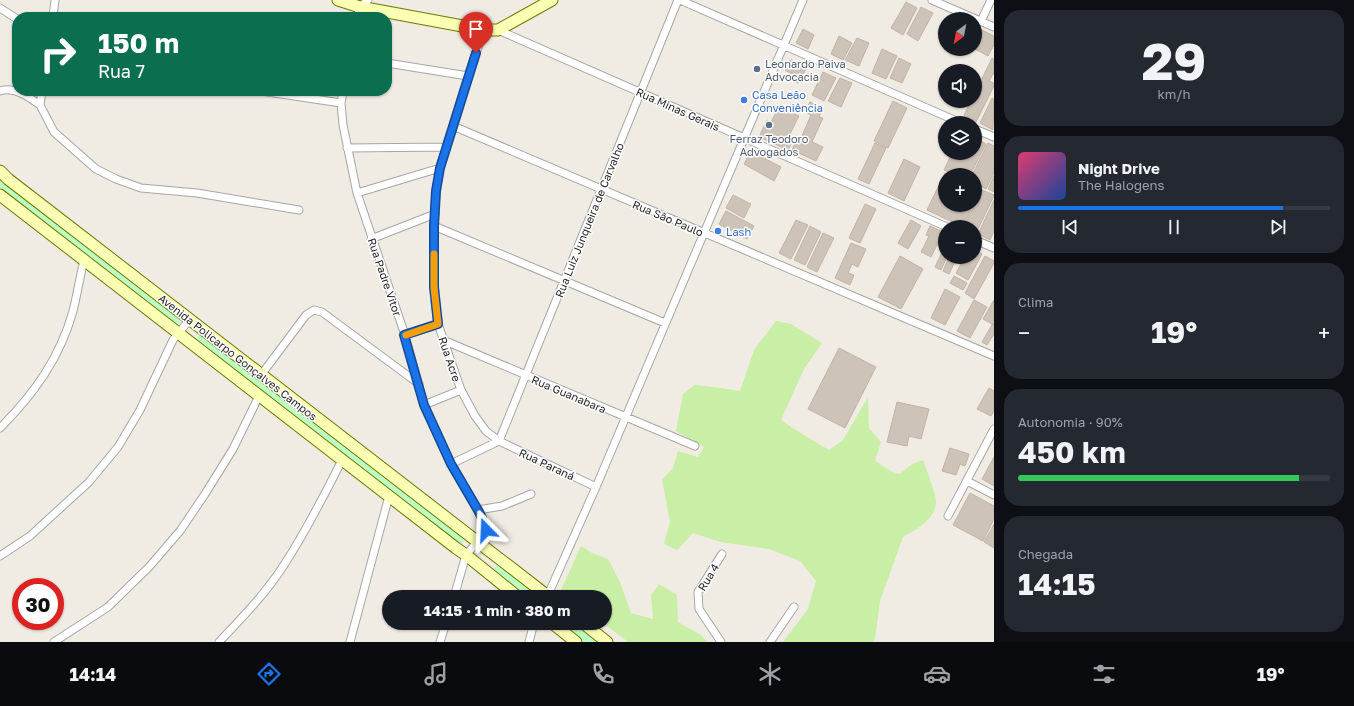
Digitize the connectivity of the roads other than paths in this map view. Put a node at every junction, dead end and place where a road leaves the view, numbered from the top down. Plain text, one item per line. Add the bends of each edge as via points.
1 (55, 0) edge
2 (338, 0) edge
3 (552, 0) edge
4 (679, 0) edge
5 (803, 0) edge
6 (932, 0) edge
7 (991, 0) edge
8 (0, 8) edge
9 (361, 8) edge
10 (54, 12) edge
11 (383, 12) edge
12 (960, 12) edge
13 (392, 14) edge
14 (12, 16) edge
15 (982, 19) edge
16 (982, 21) edge
17 (994, 27) edge
18 (484, 30) junction
19 (498, 30) junction
20 (784, 45) junction
21 (392, 64) edge
22 (468, 76) junction
23 (0, 91) edge
24 (12, 92) edge
25 (641, 92) junction
26 (27, 96) edge
27 (41, 96) edge
28 (294, 96) edge
29 (342, 96) edge
30 (341, 103) junction
31 (40, 105) junction
32 (945, 116) edge
33 (453, 126) junction
34 (982, 132) edge
35 (994, 137) edge
36 (744, 138) junction
37 (446, 146) junction
38 (347, 148) junction
39 (440, 168) junction
40 (0, 171) edge
41 (601, 189) junction
42 (357, 193) junction
43 (0, 195) edge
44 (299, 210) dead end
45 (435, 214) junction
46 (938, 223) edge
47 (434, 226) junction
48 (704, 233) junction
49 (372, 239) junction
50 (982, 243) edge
51 (994, 248) edge
52 (84, 260) junction
53 (564, 281) junction
54 (190, 319) junction
55 (665, 323) junction
56 (438, 324) junction
57 (178, 334) junction
58 (404, 335) junction
59 (443, 340) junction
60 (994, 356) edge
61 (261, 374) junction
62 (526, 375) junction
63 (419, 384) junction
64 (460, 390) junction
65 (259, 396) junction
66 (424, 405) junction
67 (625, 418) junction
68 (0, 428) edge
69 (994, 429) edge
70 (499, 441) junction
71 (695, 446) dead end
72 (342, 460) junction
73 (451, 464) junction
74 (967, 481) junction
75 (596, 487) junction
76 (531, 494) dead end
77 (994, 495) edge
78 (389, 496) junction
79 (478, 510) junction
80 (948, 516) dead end
81 (478, 541) junction
82 (722, 554) dead end
83 (466, 555) junction
84 (0, 556) edge
85 (456, 590) edge
86 (509, 590) edge
87 (539, 590) edge
88 (551, 590) edge
89 (794, 607) dead end
90 (444, 630) edge
91 (532, 630) edge
92 (561, 630) edge
93 (592, 630) edge
94 (63, 637) junction
95 (54, 642) edge
96 (70, 642) edge
97 (219, 642) edge
98 (350, 642) edge
99 (440, 642) edge
100 (529, 642) edge
101 (576, 642) edge
102 (607, 642) edge
103 (721, 642) edge
104 (770, 642) edge

1 - 10 street
2 - 9 street
3 - 19 street
4 - 20 street
4 - 25 street, Rua Luiz Junqueira de Carvalho
5 - 20 street
6 - 12 street
7 - 15 street
8 - 14 street
9 - 11 street
13 - 18 street
16 - 17 street
18 - 19 street
18 - 22 street, Rua Acre
19 - 25 street, Rua Minas Gerais
20 - 32 street
20 - 36 street
21 - 22 street
22 - 33 street, Rua Acre
23 - 24 street
25 - 36 street, Rua Minas Gerais
25 - 41 street, Rua Luiz Junqueira de Carvalho
26 - 31 street
27 - 31 street
28 - 30 street
29 - 30 street, Rua Padre Vitor
30 - 38 street, Rua Padre Vitor
31 - 44 street via 54,132 96,169 116,179 141,188 197,193
33 - 37 street, Rua Acre
33 - 41 street, Rua São Paulo
34 - 35 street
36 - 46 street, Rua Minas Gerais
36 - 48 street
37 - 38 street
37 - 39 street, Rua Acre
38 - 42 street, Rua Padre Vitor
39 - 42 street
39 - 45 street, Rua Acre
40 - 54 street, Avenida Policarpo Gonçalves Campos
41 - 48 street, Rua São Paulo
41 - 53 street, Rua Luiz Junqueira de Carvalho
42 - 49 street, Rua Padre Vitor
43 - 52 street, Avenida Policarpo Gonçalves Campos
45 - 47 street, Rua Acre
45 - 49 street
47 - 53 street
47 - 56 street, Rua Acre via 434,287
48 - 55 street
48 - 60 street, Rua São Paulo
49 - 58 street, Rua Padre Vitor
50 - 51 street
52 - 57 street, Avenida Policarpo Gonçalves Campos
52 - 68 street via 73,312 49,370 20,408
53 - 55 street
53 - 62 street, Rua Luiz Junqueira de Carvalho
54 - 57 street
54 - 61 street, Avenida Policarpo Gonçalves Campos
55 - 67 street
56 - 58 street
56 - 59 street, Rua Acre
57 - 65 street, Avenida Policarpo Gonçalves Campos
57 - 84 street via 140,410 118,447 89,482 30,536
58 - 63 street, Rua Padre Vitor
59 - 62 street, Rua Guanabara
59 - 64 street, Rua Acre
61 - 63 street via 306,315 314,310 322,312
61 - 81 street, Avenida Policarpo Gonçalves Campos
62 - 67 street, Rua Guanabara
62 - 70 street, Rua Luiz Junqueira de Carvalho
63 - 66 street, Rua Padre Vitor
64 - 66 street
64 - 70 street, Rua Acre via 486,431
65 - 72 street, Avenida Policarpo Gonçalves Campos
65 - 94 street via 233,449 180,531 149,567 108,606
66 - 73 street, Rua Padre Vitor
67 - 71 street, Rua Guanabara
67 - 75 street
69 - 74 street
70 - 73 street
70 - 75 street, Rua Paraná
72 - 78 street, Avenida Policarpo Gonçalves Campos
72 - 97 street via 284,566
73 - 79 street, Rua Padre Vitor
74 - 77 street
74 - 80 street
75 - 88 street
76 - 79 street via 502,506
78 - 83 street, Avenida Policarpo Gonçalves Campos
78 - 98 street
79 - 81 street, Rua Padre Vitor via 486,530
81 - 83 street
81 - 87 street, Avenida Policarpo Gonçalves Campos
82 - 103 street, Rua 4 via 698,592 699,609
83 - 85 street
83 - 86 street, Avenida Policarpo Gonçalves Campos
89 - 104 street
90 - 99 street
91 - 100 street
92 - 101 street
93 - 102 street
94 - 95 street
94 - 96 street

